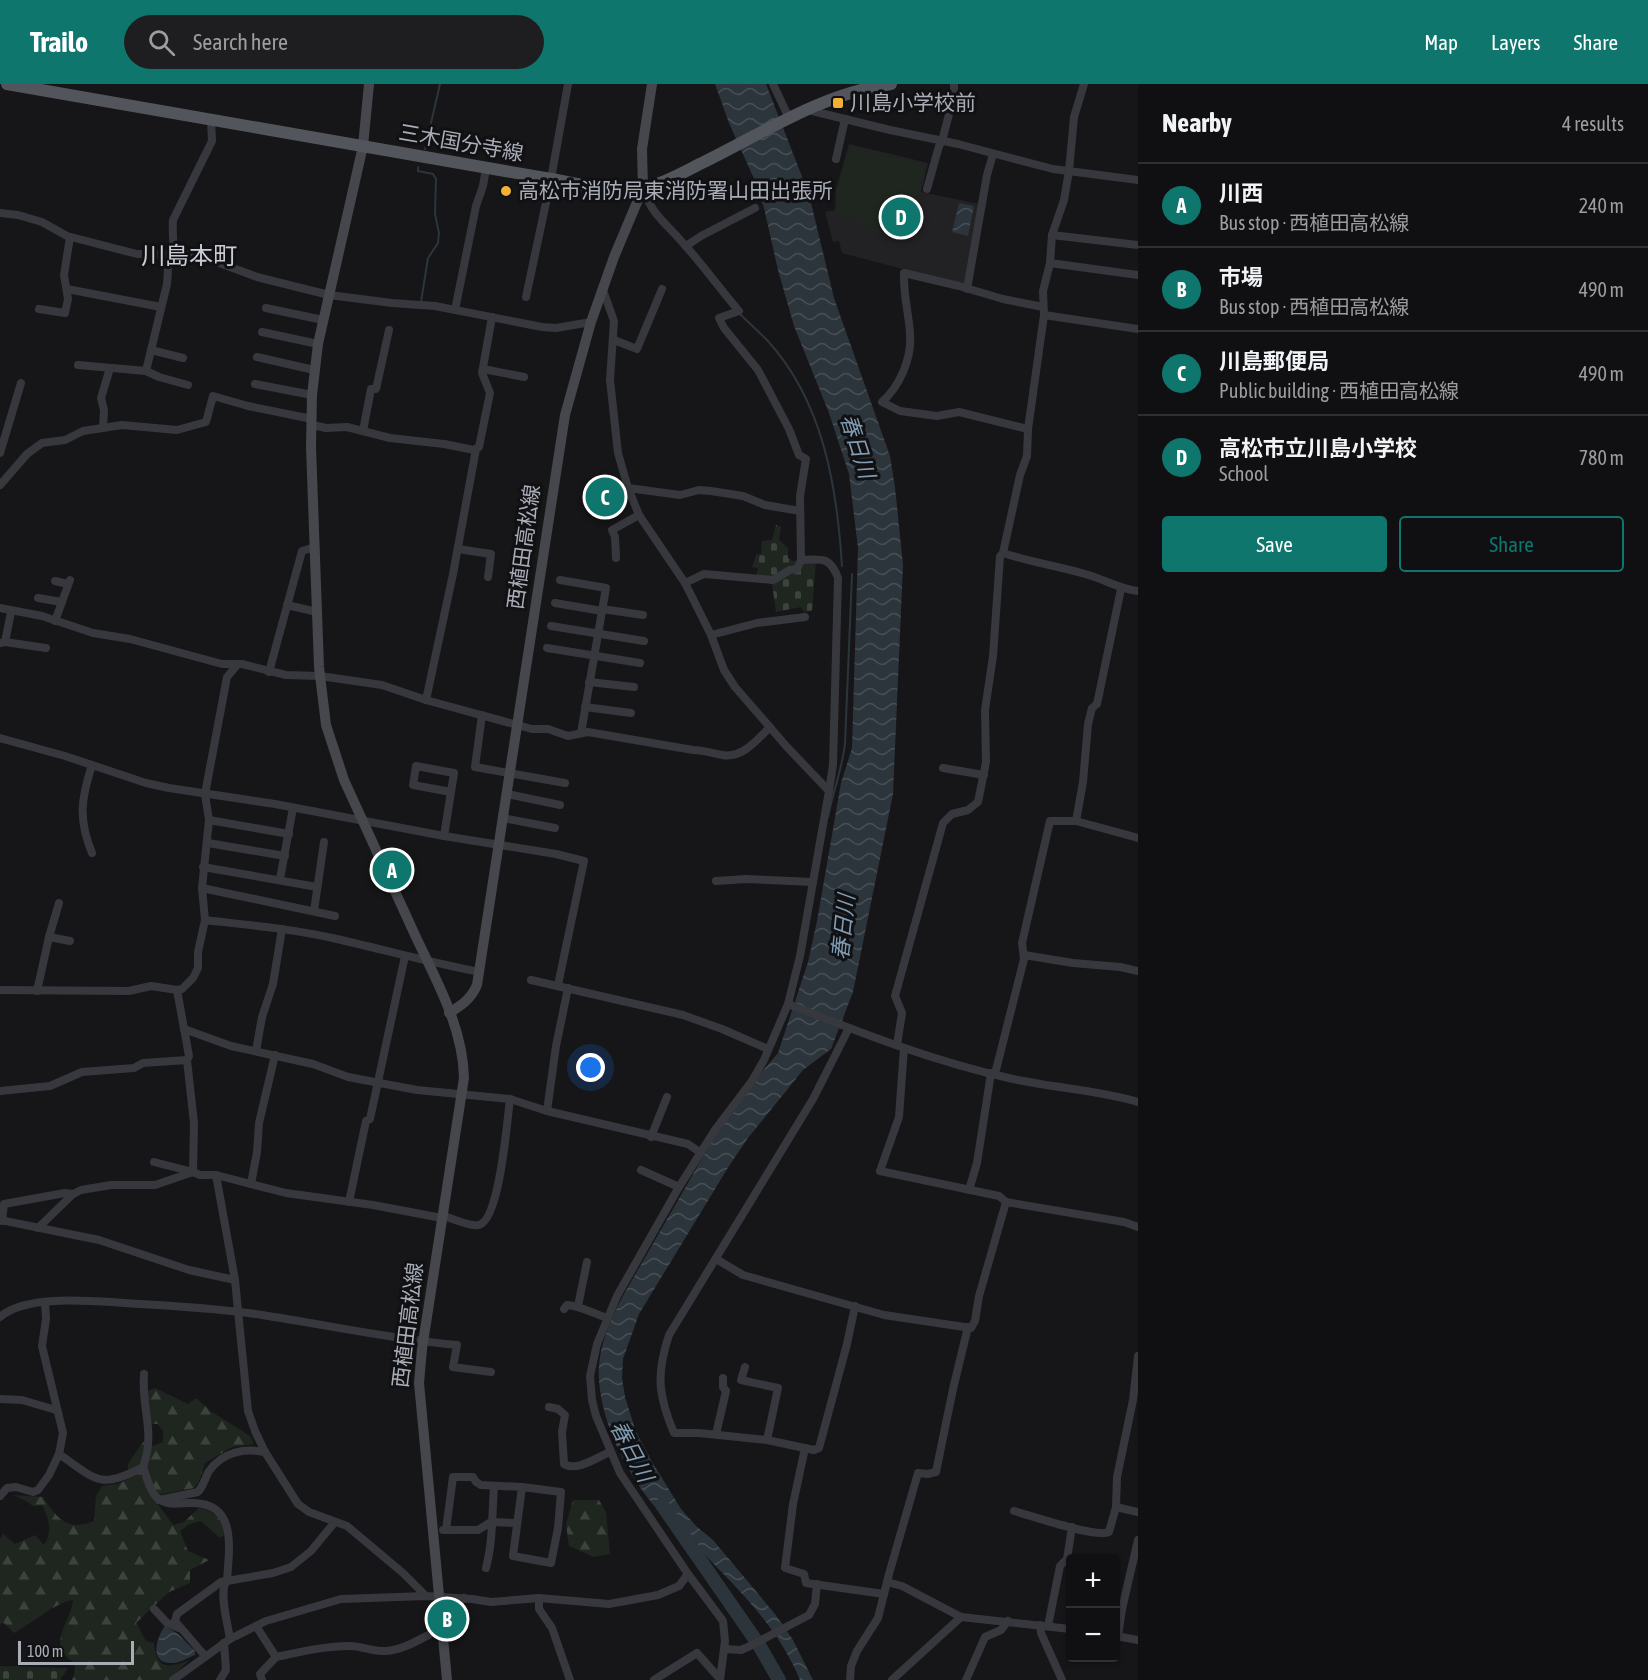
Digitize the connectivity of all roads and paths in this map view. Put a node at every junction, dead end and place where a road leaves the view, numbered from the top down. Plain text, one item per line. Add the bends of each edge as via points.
1 (2, 84) edge
2 (7, 84) edge
3 (369, 84) edge
4 (568, 84) edge
5 (652, 84) edge
6 (773, 84) edge
7 (891, 84) edge
8 (954, 84) edge
9 (1084, 84) edge
10 (53, 88) edge
11 (0, 91) edge
12 (806, 110) junction
13 (788, 118) junction
14 (845, 119) junction
15 (211, 120) junction
16 (942, 141) junction
17 (363, 146) junction
18 (993, 154) junction
19 (836, 159) dead end
20 (486, 168) junction
21 (1069, 171) junction
22 (551, 179) junction
23 (1138, 180) edge
24 (643, 188) junction
25 (927, 189) dead end
26 (755, 208) dead end
27 (0, 213) edge
28 (1053, 235) junction
29 (69, 237) junction
30 (1138, 245) edge
31 (686, 246) junction
32 (171, 254) junction
33 (1050, 263) junction
34 (1138, 275) edge
35 (67, 289) junction
36 (662, 289) dead end
37 (967, 289) junction
38 (603, 290) junction
39 (329, 295) junction
40 (526, 297) dead end
41 (161, 307) junction
42 (266, 308) dead end
43 (39, 309) dead end
44 (455, 310) junction
45 (1043, 311) junction
46 (492, 317) junction
47 (323, 320) junction
48 (591, 322) junction
49 (1138, 329) edge
50 (388, 330) dead end
51 (262, 332) dead end
52 (614, 340) junction
53 (318, 344) junction
54 (150, 350) junction
55 (257, 357) dead end
56 (183, 358) dead end
57 (78, 365) dead end
58 (110, 368) junction
59 (483, 369) junction
60 (314, 370) junction
61 (146, 371) junction
62 (524, 377) dead end
63 (21, 383) dead end
64 (255, 384) dead end
65 (188, 385) dead end
66 (312, 395) junction
67 (312, 422) junction
68 (103, 428) junction
69 (1028, 429) junction
70 (363, 431) junction
71 (476, 449) junction
72 (0, 453) edge
73 (0, 484) edge
74 (628, 488) junction
75 (800, 511) junction
76 (639, 515) junction
77 (315, 547) junction
78 (458, 549) junction
79 (1003, 553) junction
80 (616, 558) dead end
81 (801, 560) junction
82 (488, 577) dead end
83 (560, 580) dead end
84 (55, 581) dead end
85 (685, 583) junction
86 (1121, 589) junction
87 (1138, 591) edge
88 (38, 598) dead end
89 (62, 602) junction
90 (555, 603) dead end
91 (287, 605) junction
92 (0, 608) edge
93 (602, 610) junction
94 (11, 612) junction
95 (317, 612) junction
96 (643, 615) dead end
97 (805, 617) dead end
98 (55, 621) junction
99 (551, 626) dead end
100 (597, 633) junction
101 (711, 635) junction
102 (644, 640) dead end
103 (3, 642) edge
104 (46, 648) dead end
105 (547, 648) dead end
106 (593, 656) junction
107 (640, 663) dead end
108 (222, 664) junction
109 (238, 664) junction
110 (269, 672) junction
111 (320, 676) junction
112 (227, 677) junction
113 (589, 682) junction
114 (634, 687) dead end
115 (426, 700) junction
116 (585, 707) junction
117 (631, 713) dead end
118 (482, 715) junction
119 (518, 724) junction
120 (770, 728) junction
121 (581, 733) junction
122 (0, 738) edge
123 (92, 765) junction
124 (943, 768) dead end
125 (510, 774) junction
126 (984, 775) junction
127 (565, 783) dead end
128 (829, 790) junction
129 (451, 792) junction
130 (205, 794) junction
131 (507, 794) junction
132 (560, 805) dead end
133 (293, 808) junction
134 (503, 818) junction
135 (209, 820) junction
136 (1076, 821) junction
137 (363, 822) junction
138 (555, 828) dead end
139 (289, 834) junction
140 (444, 836) junction
141 (1138, 838) edge
142 (324, 842) dead end
143 (208, 843) junction
144 (499, 843) junction
145 (92, 853) dead end
146 (285, 856) junction
147 (203, 867) junction
148 (280, 879) junction
149 (716, 881) dead end
150 (813, 882) junction
151 (317, 887) junction
152 (202, 888) junction
153 (59, 903) dead end
154 (314, 911) junction
155 (335, 916) dead end
156 (205, 920) junction
157 (282, 928) junction
158 (49, 937) junction
159 (70, 941) dead end
160 (1024, 955) junction
161 (405, 956) junction
162 (427, 962) junction
163 (1138, 971) edge
164 (480, 972) junction
165 (531, 980) dead end
166 (558, 985) junction
167 (568, 988) junction
168 (0, 990) edge
169 (177, 990) junction
170 (37, 991) junction
171 (790, 1005) junction
172 (449, 1013) junction
173 (848, 1027) junction
174 (184, 1029) junction
175 (900, 1046) junction
176 (768, 1049) junction
177 (256, 1051) junction
178 (275, 1055) junction
179 (187, 1060) junction
180 (993, 1073) junction
181 (379, 1082) junction
182 (0, 1091) edge
183 (461, 1095) junction
184 (667, 1097) dead end
185 (510, 1099) junction
186 (1138, 1102) edge
187 (547, 1111) junction
188 (651, 1137) junction
189 (701, 1153) junction
190 (154, 1162) dead end
191 (641, 1170) dead end
192 (193, 1172) junction
193 (216, 1175) junction
194 (250, 1184) junction
195 (679, 1187) junction
196 (969, 1190) junction
197 (73, 1194) junction
198 (349, 1202) junction
199 (1006, 1202) junction
200 (442, 1217) junction
201 (1, 1220) edge
202 (1138, 1227) edge
203 (38, 1228) junction
204 (716, 1259) junction
205 (587, 1262) dead end
206 (234, 1280) junction
207 (45, 1302) junction
208 (0, 1305) edge
209 (578, 1306) junction
210 (855, 1306) junction
211 (564, 1309) dead end
212 (7, 1311) junction
213 (236, 1312) junction
214 (0, 1317) edge
215 (607, 1318) junction
216 (969, 1328) junction
217 (423, 1342) junction
218 (1138, 1356) edge
219 (745, 1366) dead end
220 (491, 1372) dead end
221 (144, 1374) dead end
222 (723, 1378) dead end
223 (0, 1399) edge
224 (549, 1407) dead end
225 (56, 1410) junction
226 (716, 1434) junction
227 (767, 1440) junction
228 (805, 1448) junction
229 (265, 1452) junction
230 (610, 1452) junction
231 (59, 1454) junction
232 (143, 1467) junction
233 (494, 1486) junction
234 (522, 1487) junction
235 (0, 1496) edge
236 (159, 1500) junction
237 (1116, 1507) junction
238 (1014, 1511) dead end
239 (1138, 1512) edge
240 (334, 1522) junction
241 (491, 1522) junction
242 (517, 1523) junction
243 (1072, 1527) junction
244 (432, 1530) junction
245 (446, 1530) junction
246 (1138, 1540) edge
247 (486, 1568) dead end
248 (688, 1574) junction
249 (228, 1581) junction
250 (887, 1582) junction
251 (817, 1584) junction
252 (884, 1594) junction
253 (426, 1596) junction
254 (439, 1597) junction
255 (464, 1598) junction
256 (538, 1598) junction
257 (154, 1609) dead end
258 (441, 1616) junction
259 (961, 1617) junction
260 (1120, 1620) edge
261 (1008, 1621) junction
262 (1044, 1625) junction
263 (256, 1626) junction
264 (180, 1628) junction
265 (442, 1628) junction
266 (1066, 1628) edge
267 (1120, 1637) edge
268 (1138, 1640) edge
269 (227, 1641) junction
270 (724, 1648) junction
271 (205, 1656) junction
272 (276, 1657) junction
273 (173, 1680) edge
274 (220, 1680) edge
275 (262, 1680) edge
276 (447, 1680) edge
277 (570, 1680) edge
278 (654, 1680) edge
279 (720, 1680) edge
280 (850, 1680) edge
281 (892, 1680) edge
282 (966, 1680) edge
283 (1062, 1680) edge

1 - 11 street
2 - 10 main road, 三木国分寺線
3 - 17 main road, 西植田高松線
4 - 22 street
5 - 24 main road, 西植田高松線 via 642,149
6 - 13 street
7 - 12 main road, 三木国分寺線 via 859,90
8 - 16 street
9 - 21 street via 1074,117
10 - 15 main road, 三木国分寺線
12 - 13 main road, 三木国分寺線
12 - 14 street
13 - 24 main road, 三木国分寺線 via 676,176
14 - 16 street
14 - 19 street
15 - 17 main road, 三木国分寺線
15 - 32 street via 212,141 173,220
16 - 18 street
16 - 25 street
17 - 20 main road, 三木国分寺線
17 - 39 main road, 西植田高松線
18 - 21 street
18 - 37 street
20 - 22 main road, 三木国分寺線
20 - 44 street
21 - 23 street
21 - 28 street
22 - 24 main road, 三木国分寺線 via 611,189
22 - 40 street
24 - 31 street via 648,204
24 - 38 main road, 西植田高松線
26 - 31 street
27 - 29 street via 42,222
28 - 30 street
28 - 33 street
29 - 32 street via 137,254
29 - 35 street via 64,275
31 - 75 street via 739,312 719,318 758,370 799,455 806,459
32 - 39 street via 195,254
32 - 41 street
33 - 34 street
33 - 45 street
35 - 41 street
35 - 43 street via 65,313
36 - 52 street via 638,349
37 - 45 street
37 - 69 street via 904,273 910,349 900,379 882,402 900,411 937,416 959,412
38 - 48 main road, 西植田高松線
38 - 52 street via 614,321
39 - 44 street
39 - 47 main road, 西植田高松線
41 - 54 street
42 - 47 street
44 - 46 street
45 - 49 street
45 - 69 street
46 - 48 street via 556,328
46 - 59 street
47 - 53 main road, 西植田高松線
48 - 119 main road, 西植田高松線 via 565,415
50 - 70 street
51 - 53 street
52 - 74 street via 609,380 618,453
53 - 60 main road, 西植田高松線
54 - 56 street
54 - 61 street
55 - 60 street
57 - 58 street
58 - 61 street
58 - 68 street via 100,398
59 - 62 street
59 - 71 street via 490,393
60 - 66 main road, 西植田高松線
61 - 65 street
63 - 72 street
64 - 66 street
66 - 67 main road, 西植田高松線
67 - 68 street via 213,396 206,422 193,427
67 - 70 street via 326,428
67 - 77 main road, 西植田高松線
68 - 73 street via 42,443
69 - 79 street via 1027,456
70 - 71 street
71 - 78 street
74 - 75 street via 680,495 711,491
74 - 76 street
75 - 81 street
76 - 80 street via 612,530
76 - 85 street
77 - 91 street via 302,551
77 - 95 main road, 西植田高松線
78 - 82 street via 491,554
78 - 115 street
79 - 86 street via 1085,574
79 - 126 street via 985,710
81 - 85 street via 798,569 773,580 704,574
81 - 128 street via 823,559 834,567 837,578 833,765
83 - 93 street via 606,588
84 - 89 street via 69,582
85 - 101 street
86 - 87 street
86 - 136 street via 1097,704 1088,724
88 - 89 street
89 - 98 street
90 - 93 street
91 - 95 street
91 - 110 street
92 - 94 street
93 - 96 street
93 - 100 street
94 - 98 street
94 - 103 street
95 - 111 main road, 西植田高松線
97 - 101 street via 757,623
98 - 108 street
99 - 100 street
100 - 102 street
100 - 106 street
101 - 120 street via 724,670
103 - 104 street
105 - 106 street
106 - 107 street
106 - 113 street
108 - 109 street
108 - 112 street
109 - 110 street
109 - 112 street
110 - 111 street
111 - 115 street via 382,685
111 - 137 main road, 西植田高松線 via 332,750
112 - 130 street
113 - 114 street
113 - 116 street
115 - 118 street
116 - 117 street
116 - 121 street
118 - 119 street
118 - 125 street via 475,767
119 - 121 street via 562,735
119 - 125 main road, 西植田高松線
120 - 121 street via 747,749 731,755
120 - 128 street
122 - 123 street
123 - 130 street via 146,783
123 - 145 street via 84,789 82,824
124 - 126 street
125 - 127 street
125 - 131 main road, 西植田高松線
126 - 175 street via 974,807 952,814 943,823 895,996 902,1013
128 - 150 street
129 - 129 street via 454,772 416,766 413,785
129 - 140 street
130 - 133 street
130 - 135 street
131 - 132 street
131 - 134 main road, 西植田高松線
133 - 137 street
133 - 139 street
134 - 138 street
134 - 144 main road, 西植田高松線
135 - 139 street
135 - 143 street
136 - 141 street
136 - 160 street via 1050,820 1022,943
137 - 140 street
137 - 162 main road, 西植田高松線
139 - 146 street
140 - 144 street
142 - 151 street
143 - 146 street
143 - 147 street
144 - 164 main road, 西植田高松線
144 - 166 street via 584,861
146 - 148 street
147 - 148 street
147 - 152 street
148 - 151 street
149 - 150 street
150 - 171 street
151 - 154 street
152 - 154 street
152 - 156 street
153 - 158 street
154 - 155 street
156 - 157 street
156 - 169 street via 198,968 193,978
157 - 161 street
157 - 177 street
158 - 159 street
158 - 170 street
160 - 163 street
160 - 180 street
161 - 162 street
161 - 181 street
162 - 164 street
162 - 172 main road, 西植田高松線
164 - 172 main road, 西植田高松線 via 472,995
165 - 166 street
166 - 167 street
167 - 176 street via 683,1015
167 - 187 street
168 - 170 street
169 - 170 street via 150,986 129,991
169 - 174 street
171 - 173 street
171 - 176 street
172 - 183 main road, 西植田高松線 via 462,1049
173 - 175 street
173 - 204 street via 813,1099
174 - 177 street
174 - 179 street
175 - 180 street
175 - 196 street via 899,1117 880,1171
176 - 189 street via 752,1081
177 - 178 street
178 - 181 street
178 - 194 street
179 - 182 street via 82,1072 50,1086
179 - 192 street via 194,1123
180 - 186 street
180 - 196 street
181 - 183 street
181 - 198 street via 370,1119 366,1121
183 - 185 street
183 - 200 main road, 西植田高松線
184 - 188 street
185 - 187 street
185 - 200 street via 497,1190 485,1221 474,1225
187 - 188 street
188 - 189 street via 688,1144
189 - 195 street
190 - 192 street
191 - 195 street
192 - 193 street
192 - 197 street via 155,1185 99,1186
193 - 194 street
193 - 206 street
194 - 198 street
195 - 215 street
196 - 199 street via 999,1196
197 - 201 street via 4,1204
197 - 203 street
198 - 200 street
199 - 202 street
199 - 216 street via 975,1321
200 - 217 main road, 西植田高松線
201 - 203 street
203 - 206 street via 99,1240 189,1270
204 - 210 street via 743,1275
204 - 226 street via 669,1335 661,1360 660,1386 674,1433
205 - 209 street
206 - 213 street
207 - 212 street
207 - 213 street
207 - 225 street via 42,1346
208 - 212 street
209 - 211 street via 567,1305
209 - 215 street
210 - 216 street via 884,1315
210 - 228 street via 819,1448
212 - 214 street
213 - 217 street
213 - 229 street via 248,1411
215 - 230 street via 592,1360 590,1386
216 - 250 street via 936,1472 918,1473
217 - 220 street via 457,1345 453,1367
217 - 244 main road, 西植田高松線 via 419,1405
218 - 237 street via 1117,1477
219 - 227 street via 741,1380 778,1388
221 - 232 street via 150,1441
222 - 226 street via 726,1391
223 - 225 street via 22,1400
224 - 230 street via 565,1414 564,1464 578,1467
225 - 231 street via 63,1433
226 - 227 street
227 - 228 street
228 - 251 street via 785,1568 804,1574 806,1583
229 - 236 street via 242,1450 219,1461 198,1492
229 - 240 street via 298,1504
230 - 248 street
231 - 232 street via 101,1481 114,1481
231 - 235 street via 38,1490 7,1488
232 - 236 street
233 - 234 street
233 - 241 street
233 - 245 street via 481,1485 473,1477 453,1476
234 - 242 street
234 - 242 street via 561,1492 551,1563 513,1557
236 - 249 street via 170,1504 209,1504 218,1511 228,1525
237 - 239 street
237 - 243 street via 1109,1532
238 - 243 street
240 - 249 street via 312,1551 291,1567
240 - 253 street via 360,1536
241 - 242 street
241 - 245 street via 478,1530
241 - 247 street
243 - 262 street via 1067,1559 1060,1566
244 - 245 street
244 - 254 main road, 西植田高松線
246 - 260 street
248 - 256 street via 679,1586 658,1595 609,1604
248 - 270 street via 723,1620
249 - 264 street via 177,1614 175,1621
249 - 269 street via 222,1593
250 - 252 street
250 - 259 street
251 - 252 street
251 - 270 street via 815,1604 809,1615 741,1650
252 - 280 street via 878,1618 851,1666
253 - 254 street
253 - 263 street via 341,1599
254 - 255 street
254 - 258 main road, 西植田高松線
255 - 256 street via 491,1602
255 - 258 street
256 - 277 street via 539,1610 552,1629
257 - 264 street via 167,1623
258 - 265 main road, 西植田高松線
259 - 261 street
259 - 281 street
261 - 262 street
261 - 282 street via 1001,1630 986,1637
262 - 266 street
262 - 283 street via 1041,1633
263 - 269 street
263 - 272 street
264 - 271 street
265 - 272 street via 388,1651 352,1646
265 - 276 main road, 西植田高松線
267 - 268 street
269 - 271 street
269 - 274 street via 226,1670
270 - 279 street
271 - 273 street
272 - 275 street via 260,1674
278 - 279 street via 697,1653

